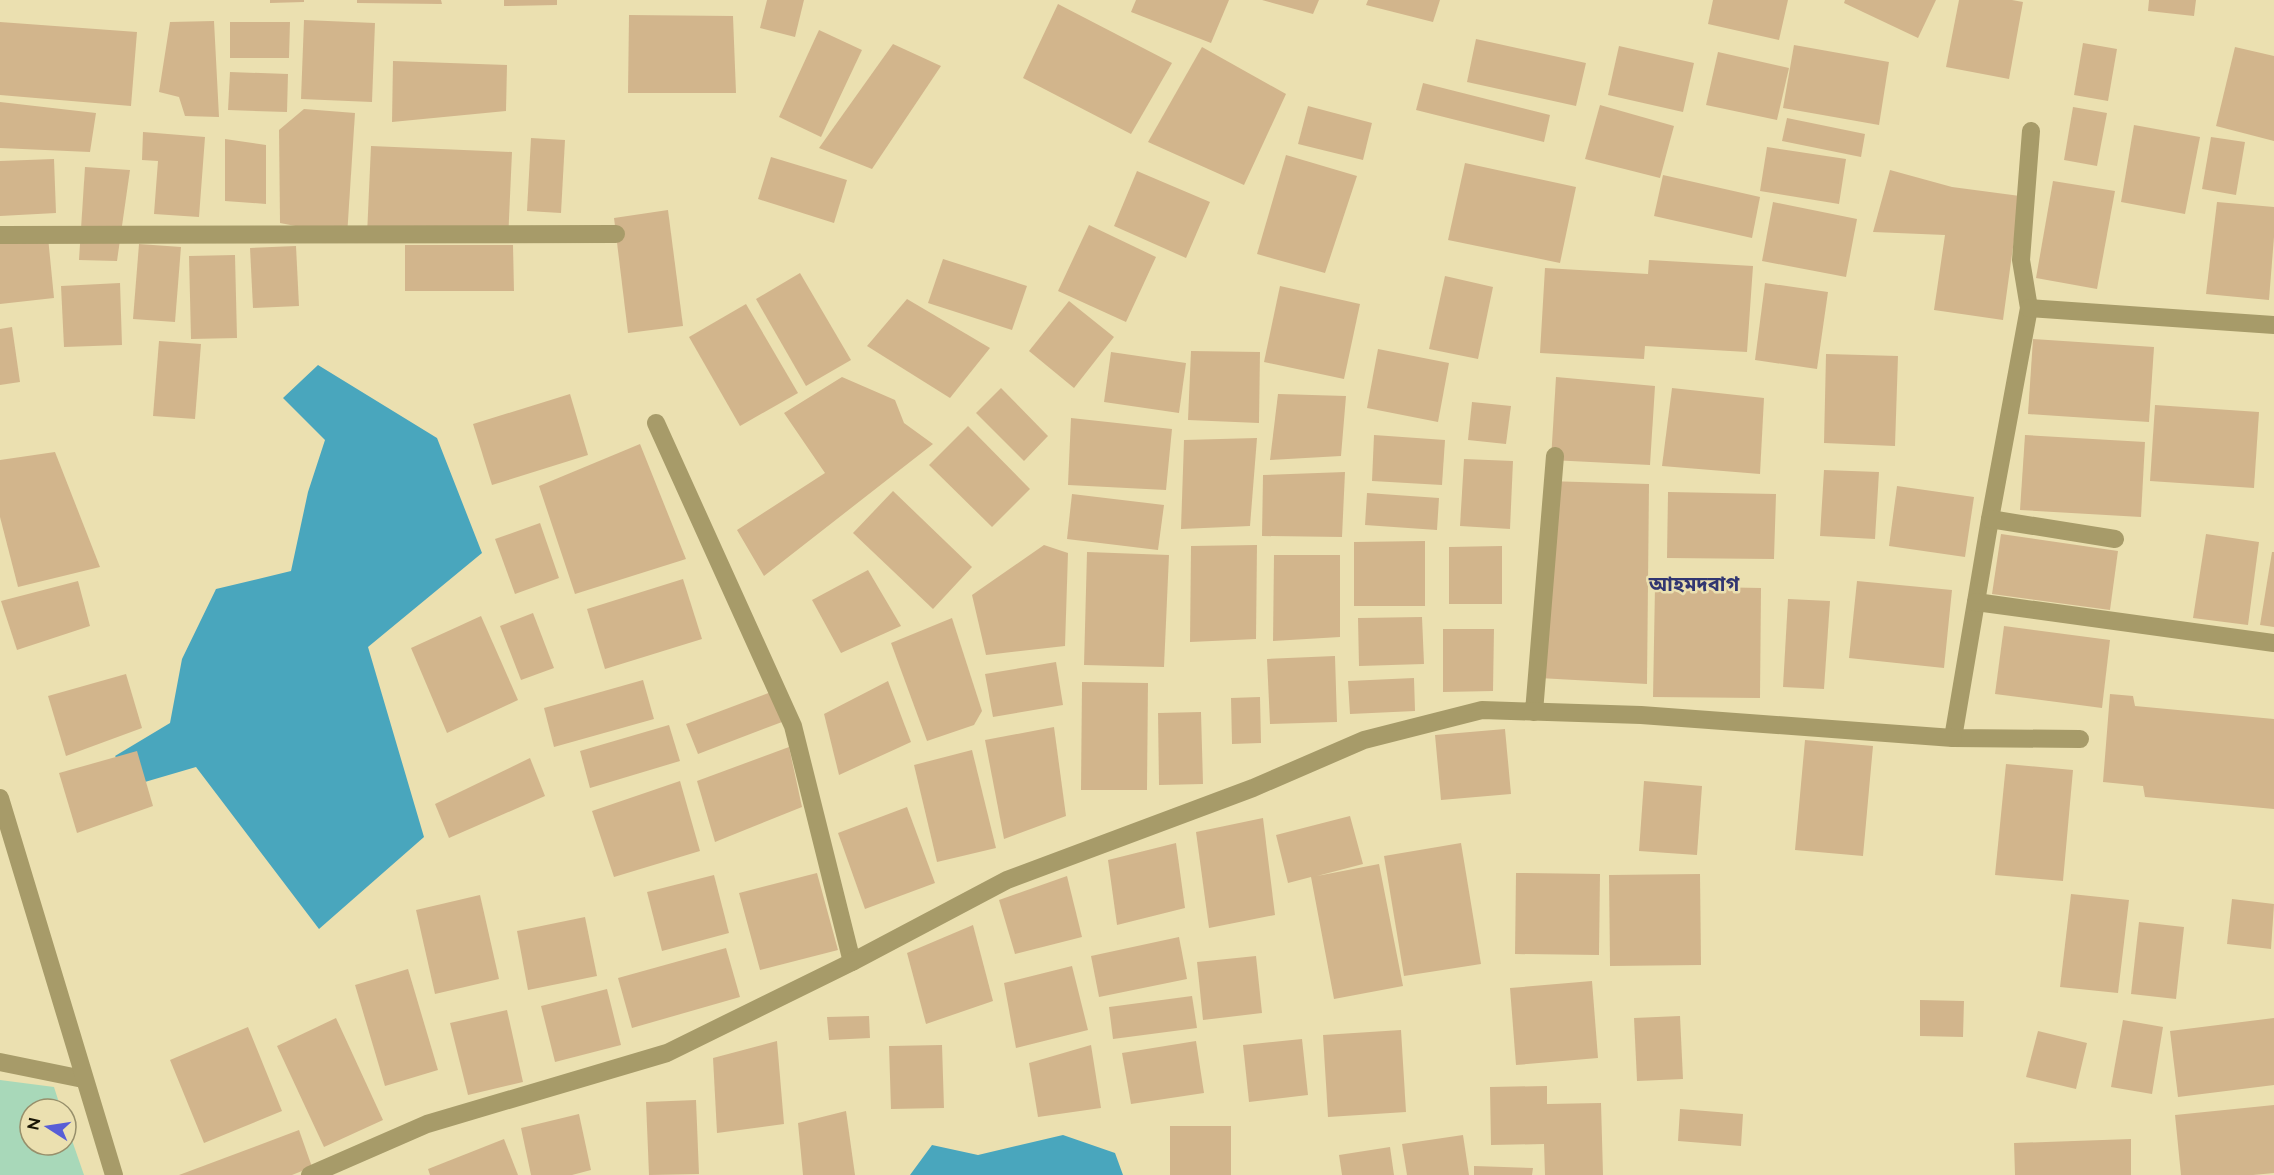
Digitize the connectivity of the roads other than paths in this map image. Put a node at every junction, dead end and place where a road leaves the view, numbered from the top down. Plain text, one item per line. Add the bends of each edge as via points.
1 (2031, 131) dead end
2 (616, 234) dead end
3 (0, 235) edge
4 (2029, 308) junction
5 (2274, 325) edge
6 (656, 423) dead end
7 (1555, 456) dead end
8 (1990, 519) junction
9 (2115, 539) dead end
10 (1976, 602) junction
11 (2274, 643) edge
12 (1534, 712) junction
13 (1953, 738) junction
14 (2080, 739) dead end
15 (0, 798) edge
16 (852, 962) junction
17 (0, 1062) edge
18 (83, 1079) junction
19 (114, 1175) edge
20 (309, 1175) edge

1 - 4 street via 2021,260
2 - 3 street
4 - 5 street
4 - 8 street
6 - 16 street via 793,726
7 - 12 street
8 - 9 street
8 - 10 street
10 - 11 street
10 - 13 street
12 - 13 street
12 - 16 street via 1482,710 1364,740 1253,788 1007,880
13 - 14 street
15 - 18 street
16 - 20 street via 667,1053 427,1124
17 - 18 street
18 - 19 street

